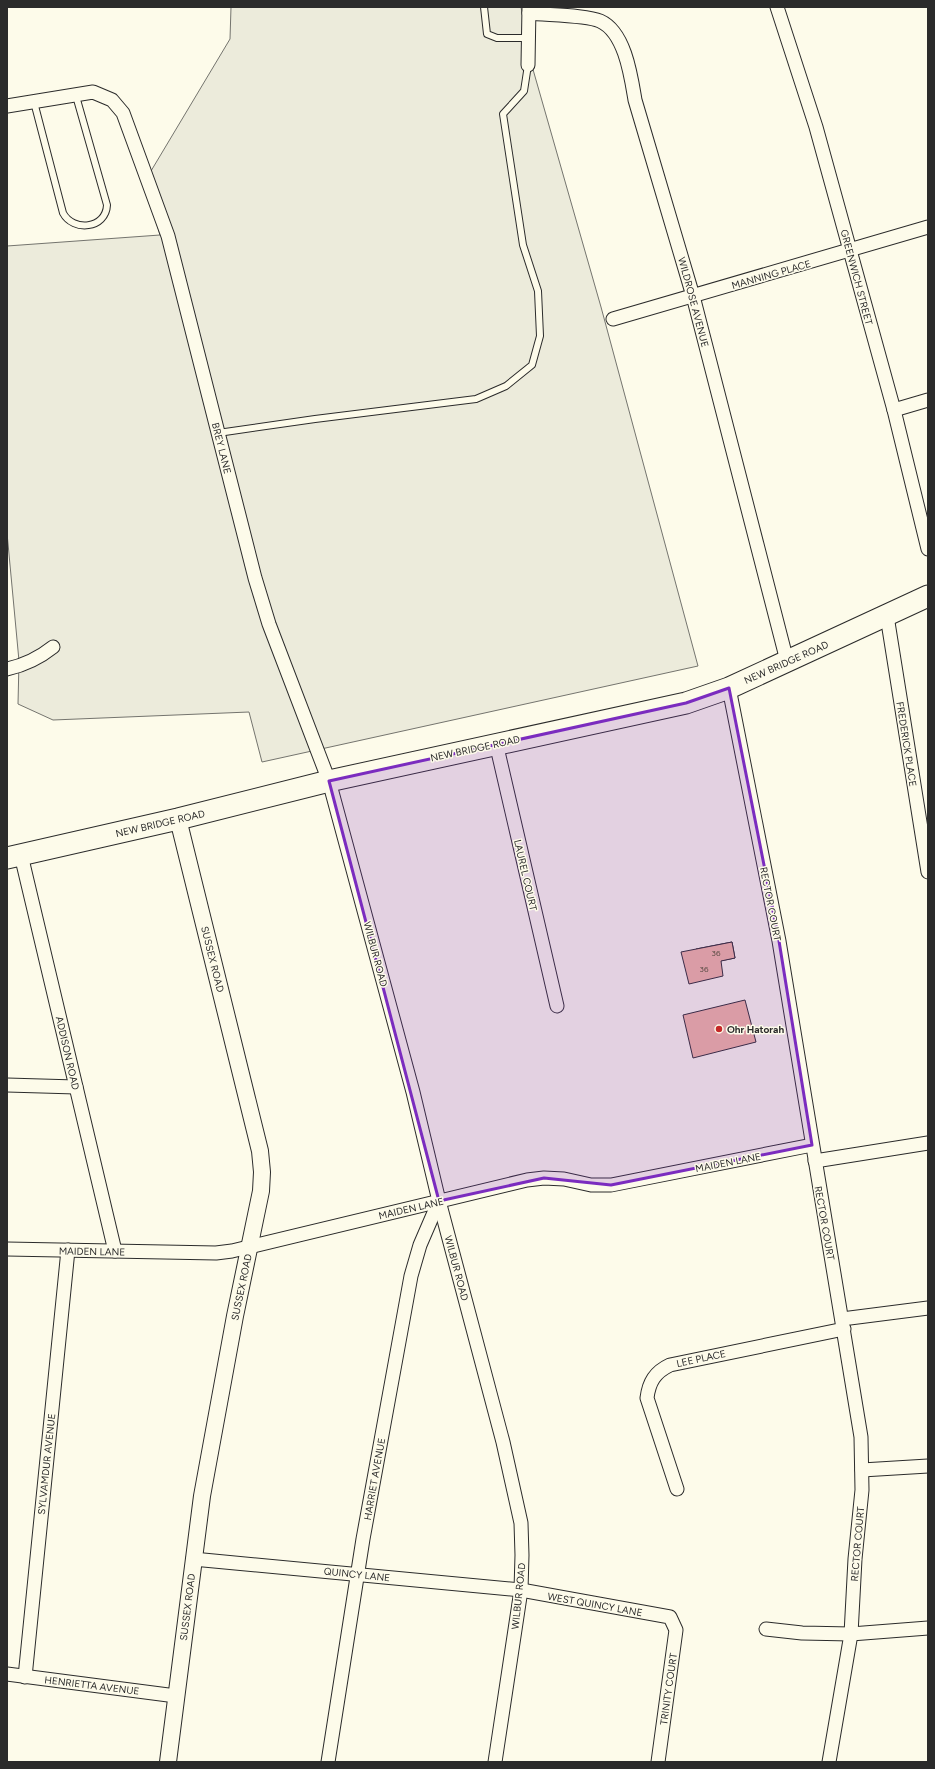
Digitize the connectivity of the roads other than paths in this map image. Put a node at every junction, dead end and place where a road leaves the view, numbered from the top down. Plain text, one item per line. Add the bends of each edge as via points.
1 (484, 7) edge
2 (778, 7) edge
3 (529, 10) edge
4 (529, 38) junction
5 (528, 65) joint
6 (76, 96) junction
7 (34, 102) junction
8 (7, 106) edge
9 (928, 228) edge
10 (850, 250) junction
11 (693, 296) junction
12 (613, 319) dead end
13 (928, 400) edge
14 (894, 410) junction
15 (218, 434) junction
16 (928, 549) edge
17 (928, 596) edge
18 (886, 616) junction
19 (53, 648) dead end
20 (787, 661) junction
21 (7, 669) edge
22 (730, 688) junction
23 (496, 743) junction
24 (329, 781) junction
25 (178, 819) junction
26 (14, 856) edge
27 (928, 872) edge
28 (557, 1006) dead end
29 (7, 1085) edge
30 (76, 1087) junction
31 (928, 1143) edge
32 (812, 1145) junction
33 (815, 1161) junction
34 (439, 1201) junction
35 (250, 1246) junction
36 (7, 1249) edge
37 (68, 1250) junction
38 (115, 1251) junction
39 (928, 1308) edge
40 (843, 1324) junction
41 (928, 1466) edge
42 (862, 1470) junction
43 (677, 1489) dead end
44 (193, 1558) junction
45 (357, 1574) junction
46 (521, 1590) junction
47 (670, 1617) joint
48 (928, 1628) edge
49 (766, 1629) dead end
50 (851, 1634) junction
51 (7, 1674) edge
52 (25, 1677) junction
53 (176, 1696) junction
54 (168, 1762) edge
55 (328, 1762) edge
56 (495, 1762) edge
57 (658, 1762) edge
58 (829, 1762) edge

1 - 4 lane via 487,34 497,38
2 - 10 street, GREENWICH STREET via 816,127
3 - 4 street
3 - 11 street, WILDROSE AVENUE via 594,19 610,28 618,38 631,75 634,100
4 - 5 street
5 - 15 lane via 524,91 503,114 523,245 538,291 540,336 532,365 506,386 476,399
6 - 7 street
6 - 7 lane via 107,205 107,213 103,220 96,223 79,225 66,219
6 - 15 street, BREY LANE via 93,92 112,100 123,113 168,236
7 - 8 street
9 - 10 street, MANNING PLACE
10 - 11 street, MANNING PLACE
10 - 14 street, GREENWICH STREET
11 - 12 street, MANNING PLACE
11 - 20 street, WILDROSE AVENUE
13 - 14 street
14 - 16 street, GREENWICH STREET
15 - 24 street, BREY LANE via 267,616
17 - 18 main road, NEW BRIDGE ROAD
18 - 20 main road, NEW BRIDGE ROAD
18 - 27 street, FREDERICK PLACE
19 - 21 street via 26,664
20 - 22 main road, NEW BRIDGE ROAD
22 - 23 main road, NEW BRIDGE ROAD via 686,703
22 - 32 street, RECTOR COURT via 779,941
23 - 24 main road, NEW BRIDGE ROAD
23 - 28 street, LAUREL COURT
24 - 25 main road, NEW BRIDGE ROAD
24 - 34 street, WILBUR ROAD via 413,1092
25 - 26 main road, NEW BRIDGE ROAD
25 - 35 street, SUSSEX ROAD via 260,1151 261,1191
26 - 30 street, ADDISON ROAD
29 - 30 street
30 - 38 street, ADDISON ROAD
31 - 33 street
32 - 33 street, RECTOR COURT
32 - 34 street, MAIDEN LANE via 610,1185 591,1185 544,1178
33 - 40 street, RECTOR COURT
34 - 35 street, MAIDEN LANE
34 - 45 street, HARRIET AVENUE via 420,1246 411,1276
34 - 46 street, WILBUR ROAD via 501,1434 521,1523
35 - 38 street, MAIDEN LANE via 216,1253
35 - 44 street, SUSSEX ROAD via 212,1438
36 - 37 street, MAIDEN LANE
37 - 38 street, MAIDEN LANE
37 - 52 street, SYLVAMDUR AVENUE
39 - 40 street, LEE PLACE
40 - 42 street, RECTOR COURT via 858,1415
40 - 43 street, LEE PLACE via 670,1364 661,1369 653,1377 647,1398
41 - 42 street
42 - 50 street, RECTOR COURT
44 - 45 street, QUINCY LANE
44 - 53 street, SUSSEX ROAD
45 - 46 street, QUINCY LANE
45 - 55 street, HARRIET AVENUE
46 - 47 street, WEST QUINCY LANE
46 - 56 street, WILBUR ROAD
47 - 57 street, TRINITY COURT via 676,1630
48 - 50 street
49 - 50 street
50 - 58 street, RECTOR COURT
51 - 52 street, HENRIETTA AVENUE
52 - 53 street, HENRIETTA AVENUE
53 - 54 street, SUSSEX ROAD

